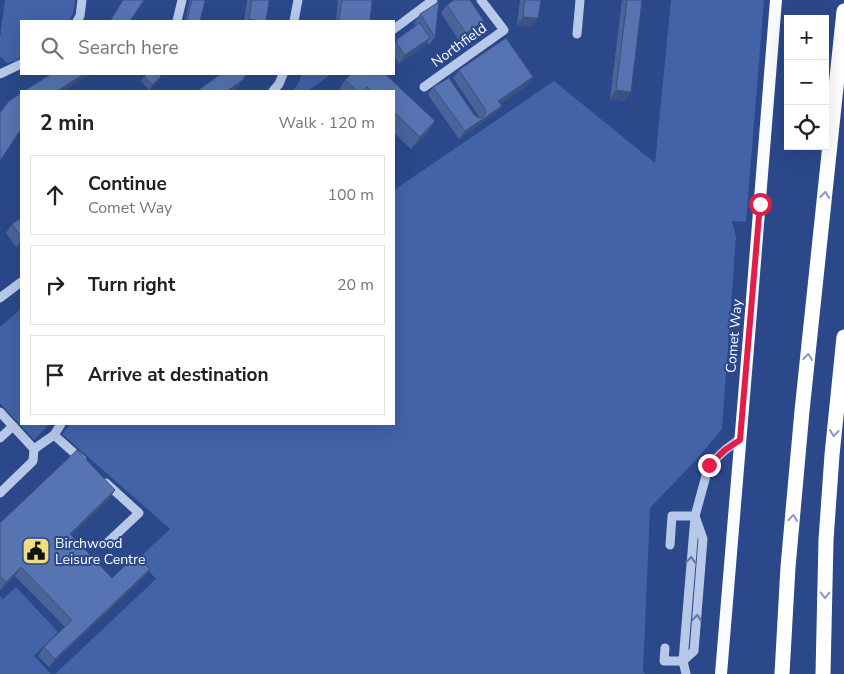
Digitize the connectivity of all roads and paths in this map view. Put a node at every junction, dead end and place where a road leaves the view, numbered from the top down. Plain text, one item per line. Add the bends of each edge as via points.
1 (82, 0) edge
2 (182, 0) edge
3 (298, 0) edge
4 (433, 0) edge
5 (481, 0) edge
6 (580, 0) edge
7 (776, 0) edge
8 (844, 11) edge
9 (78, 20) edge
10 (177, 20) edge
11 (294, 20) edge
12 (395, 28) edge
13 (577, 34) dead end
14 (20, 64) edge
15 (0, 74) edge
16 (282, 75) edge
17 (424, 87) dead end
18 (274, 90) edge
19 (20, 283) edge
20 (0, 298) edge
21 (844, 337) edge
22 (0, 412) edge
23 (60, 425) edge
24 (13, 426) junction
25 (54, 435) junction
26 (0, 438) edge
27 (740, 440) junction
28 (34, 448) junction
29 (89, 467) edge
30 (103, 480) edge
31 (0, 493) edge
32 (695, 516) junction
33 (107, 544) dead end
34 (670, 544) dead end
35 (788, 567) junction
36 (665, 648) dead end
37 (683, 661) junction
38 (686, 674) edge
39 (721, 674) edge
40 (782, 674) edge
41 (787, 674) edge
42 (823, 674) edge

1 - 9 street
2 - 10 street
3 - 11 street
4 - 12 street
5 - 17 street, Northfield via 504,30 445,78
6 - 13 street
7 - 27 main road, Comet Way
35 -> 8 highway
14 - 15 street
16 - 18 street
19 - 20 street
21 -> 42 highway via 826,540
22 - 24 street
23 - 25 street
24 - 26 street
24 - 28 street
25 - 28 street
25 - 29 street
27 - 32 street via 709,465
27 - 39 main road, Comet Way
28 - 31 street via 33,461
30 - 33 street via 139,513
32 - 34 street via 672,516
37 -> 32 street
35 - 40 highway
35 - 41 highway
36 - 37 street via 664,661
37 - 38 street

